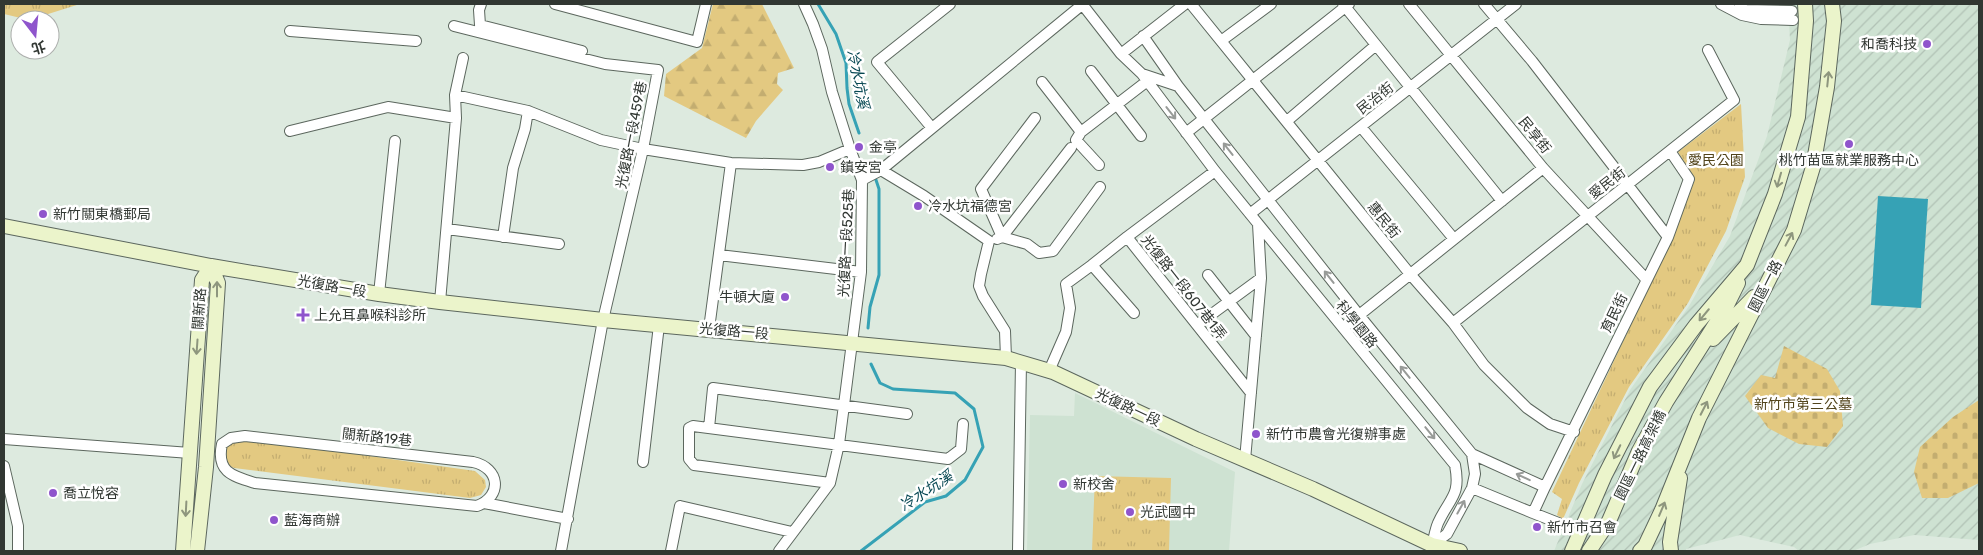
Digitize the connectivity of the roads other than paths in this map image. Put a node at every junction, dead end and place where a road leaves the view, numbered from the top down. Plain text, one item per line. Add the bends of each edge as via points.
1 (481, 4) edge
2 (555, 4) edge
3 (706, 4) edge
4 (804, 4) edge
5 (950, 4) edge
6 (1082, 4) edge
7 (1185, 4) edge
8 (1191, 4) edge
9 (1271, 4) edge
10 (1409, 4) edge
11 (1484, 4) edge
12 (1516, 4) edge
13 (1722, 4) edge
14 (1832, 4) edge
15 (1346, 5) edge
16 (1739, 5) edge
17 (1766, 11) edge
18 (1797, 11) edge
19 (1497, 19) junction
20 (454, 26) dead end
21 (290, 31) dead end
22 (1143, 36) junction
23 (416, 41) dead end
24 (1221, 41) junction
25 (1376, 45) junction
26 (1708, 50) dead end
27 (1121, 54) junction
28 (1450, 55) junction
29 (463, 58) dead end
30 (658, 70) junction
31 (1091, 71) dead end
32 (1144, 78) junction
33 (1252, 80) junction
34 (1042, 82) dead end
35 (1178, 86) junction
36 (1411, 88) junction
37 (455, 95) junction
38 (1117, 104) junction
39 (528, 111) junction
40 (456, 118) junction
41 (1035, 118) dead end
42 (1205, 118) junction
43 (1287, 121) junction
44 (1360, 127) junction
45 (932, 128) junction
46 (290, 131) dead end
47 (1081, 132) junction
48 (1186, 133) junction
49 (1141, 136) dead end
50 (395, 142) dead end
51 (850, 148) junction
52 (1071, 148) dead end
53 (643, 149) junction
54 (1670, 151) junction
55 (1318, 161) junction
56 (731, 163) junction
57 (1099, 165) dead end
58 (1543, 168) junction
59 (881, 170) junction
60 (1215, 171) junction
61 (862, 180) junction
62 (1626, 185) junction
63 (1100, 187) dead end
64 (1268, 200) junction
65 (1502, 201) junction
66 (1250, 214) junction
67 (1588, 216) junction
68 (1258, 224) junction
69 (4, 226) edge
70 (447, 229) junction
71 (503, 236) junction
72 (1668, 236) junction
73 (1002, 237) junction
74 (1127, 237) junction
75 (1454, 239) junction
76 (989, 241) junction
77 (560, 244) dead end
78 (719, 255) junction
79 (1092, 264) junction
80 (1747, 265) junction
81 (212, 266) junction
82 (861, 272) junction
83 (1410, 274) junction
84 (1208, 275) dead end
85 (1261, 278) junction
86 (1646, 279) junction
87 (1766, 282) junction
88 (379, 294) junction
89 (1230, 301) junction
90 (440, 302) junction
91 (1134, 313) dead end
92 (1359, 315) junction
93 (603, 320) junction
94 (1453, 323) junction
95 (659, 325) junction
96 (1197, 325) junction
97 (1343, 328) junction
98 (709, 329) junction
99 (1256, 336) junction
100 (852, 342) junction
101 (1006, 358) junction
102 (1693, 359) junction
103 (1021, 362) junction
104 (1049, 371) junction
105 (1251, 393) junction
106 (843, 404) junction
107 (907, 414) dead end
108 (963, 424) dead end
109 (709, 428) junction
110 (1574, 432) junction
111 (4, 439) edge
112 (215, 443) junction
113 (839, 444) junction
114 (190, 453) junction
115 (1684, 453) junction
116 (1472, 454) junction
117 (1245, 460) junction
118 (643, 462) dead end
119 (4, 466) edge
120 (206, 467) junction
121 (225, 470) junction
122 (830, 483) junction
123 (1472, 488) junction
124 (1545, 488) junction
125 (484, 503) junction
126 (1533, 513) junction
127 (1588, 518) junction
128 (568, 519) junction
129 (1561, 524) dead end
130 (792, 532) junction
131 (1435, 548) edge
132 (18, 551) edge
133 (183, 551) edge
134 (198, 551) edge
135 (561, 551) edge
136 (671, 551) edge
137 (779, 551) edge
138 (1018, 551) edge
139 (1460, 551) edge
140 (1572, 551) edge
141 (1576, 551) edge
142 (1589, 551) edge
143 (1640, 551) edge
144 (1671, 551) edge

1 - 30 street via 480,25
2 - 3 street via 697,42
4 - 51 street, 光復路一段525巷 via 822,49
5 - 45 street via 877,62
6 - 27 street, 科學園路
6 - 45 street
7 - 22 street
8 - 24 street, 惠民街
9 - 24 street
10 - 28 street, 民享街
11 - 19 street
12 - 19 street, 民治街
13 - 16 street
13 - 17 street via 1742,15
87 -> 14 street, 園區一路 via 1794,230 1813,167 1827,87 1834,21
15 - 25 street
15 - 33 street
16 - 17 street via 1746,10
17 - 18 street
18 -> 80 street, 園區一路 via 1806,21 1798,117 1775,194
19 - 28 street, 民治街
19 - 62 street
20 - 30 street, 光復路一段459巷 via 605,64
21 - 23 street
22 - 27 street
22 - 35 street, 科學園路
24 - 33 street, 惠民街
25 - 36 street
25 - 43 street
26 - 54 street, 愛民街 via 1734,100
27 - 32 street, 科學園路
28 - 36 street, 民治街
28 - 58 street, 民享街
29 - 37 street
30 - 53 street, 光復路一段459巷
31 - 38 street
32 - 35 street, 科學園路
32 - 38 street
32 -> 48 street, 科學園路
33 - 42 street
33 - 43 street, 惠民街
34 - 47 street
35 - 42 street, 科學園路
36 - 44 street, 民治街
36 - 65 street
37 - 39 street
37 - 40 street
38 - 47 street
38 - 49 street
39 - 53 street via 601,140
39 - 71 street via 513,168
40 - 46 street via 388,107
40 - 70 street
41 - 73 street via 981,188
42 - 48 street
64 -> 42 street, 科學園路
43 - 55 street, 惠民街
44 - 55 street, 民治街
44 - 75 street
45 - 59 street
47 - 57 street via 1076,140
48 - 60 street, 科學園路
50 - 88 street
51 - 56 street via 803,165
51 - 61 street, 光復路一段525巷
52 - 73 street
53 - 56 street
53 - 93 street, 光復路一段459巷
54 - 62 street, 愛民街
54 - 72 street, 育民街 via 1689,179
55 - 64 street, 民治街
55 - 83 street, 惠民街
56 - 78 street
58 - 65 street
58 - 67 street, 民享街
59 - 61 street
59 - 76 street
60 - 66 street, 科學園路
60 - 74 street
61 - 82 street, 光復路一段525巷
62 - 67 street, 愛民街
62 - 72 street
63 - 73 street via 1052,251 1039,253 1027,244
64 - 66 street, 民治街
92 -> 64 street, 科學園路
65 - 75 street
66 - 68 street, 科學園路
67 - 86 street, 民享街
67 - 94 street, 愛民街
68 - 85 street
68 - 97 street, 科學園路
69 - 81 street, 光復路一段
70 - 71 street
70 - 90 street
71 - 77 street
72 - 86 street, 育民街
73 - 76 street
74 - 79 street, 光復路一段607巷1弄
74 - 96 street, 光復路一段607巷1弄
75 - 83 street
76 - 101 street via 979,286 1005,332
78 - 82 street
78 - 98 street
79 - 91 street
79 - 104 street, 光復路一段607巷1弄 via 1066,284 1070,308 1066,332
80 - 102 street via 1725,310
80 -> 127 street, 園區一路 via 1696,324 1650,387 1605,475
81 - 88 street, 光復路一段
112 -> 81 street, 關新路 via 218,282
81 -> 114 street, 關新路 via 202,280
82 - 100 street, 光復路一段525巷
83 - 92 street
83 - 94 street, 惠民街
84 - 89 street
85 - 89 street
85 - 99 street
86 - 110 street, 育民街
87 - 102 street
115 -> 87 street, 園區一路
88 - 90 street, 光復路一段
89 - 96 street
89 - 99 street
90 - 93 street, 光復路一段
92 - 97 street
116 -> 92 street, 科學園路
93 - 95 street, 光復路一段
93 - 128 street, 光復路一段459巷
94 - 110 street, 惠民街 via 1484,365 1527,408 1550,424
95 - 98 street, 光復路一段
95 - 118 street
96 - 105 street, 光復路一段607巷1弄
97 -> 131 street, 科學園路 via 1455,465 1459,482 1438,523
98 - 100 street, 光復路一段
99 - 105 street
100 - 101 street, 光復路一段
100 - 106 street, 光復路一段525巷
101 - 103 street, 光復路一段
102 - 142 street, 園區一路高架橋 via 1640,451 1609,521
103 - 104 street, 光復路一段
103 - 138 street
104 - 117 street, 光復路一段
105 - 117 street
106 - 107 street
106 - 109 street via 713,388
106 - 113 street, 光復路一段525巷
108 - 113 street via 961,449 948,459
109 - 113 street
109 - 122 street via 689,428 689,459 694,465
110 - 124 street, 育民街
111 - 114 street
112 - 120 street, 關新路
112 - 121 street
112 - 125 street, 關新路19巷 via 245,436 473,462 488,467 493,473 494,489
113 - 122 street, 光復路一段525巷
114 -> 133 street, 關新路
143 -> 115 street, 園區一路 via 1662,510
115 - 144 street
116 - 123 street via 1475,474
124 -> 116 street, 科學園路
117 - 131 street, 光復路一段
119 - 132 street via 18,526
120 - 121 street
120 - 134 street, 關新路
121 - 125 street via 238,478 264,485 477,506
122 - 130 street
123 - 126 street
131 -> 123 street
124 - 126 street
125 - 128 street
126 - 129 street
127 - 140 street, 園區一路
127 - 141 street, 園區一路
128 - 135 street, 光復路一段459巷
130 - 136 street via 680,506
130 - 137 street
131 - 139 street, 光復路一段

